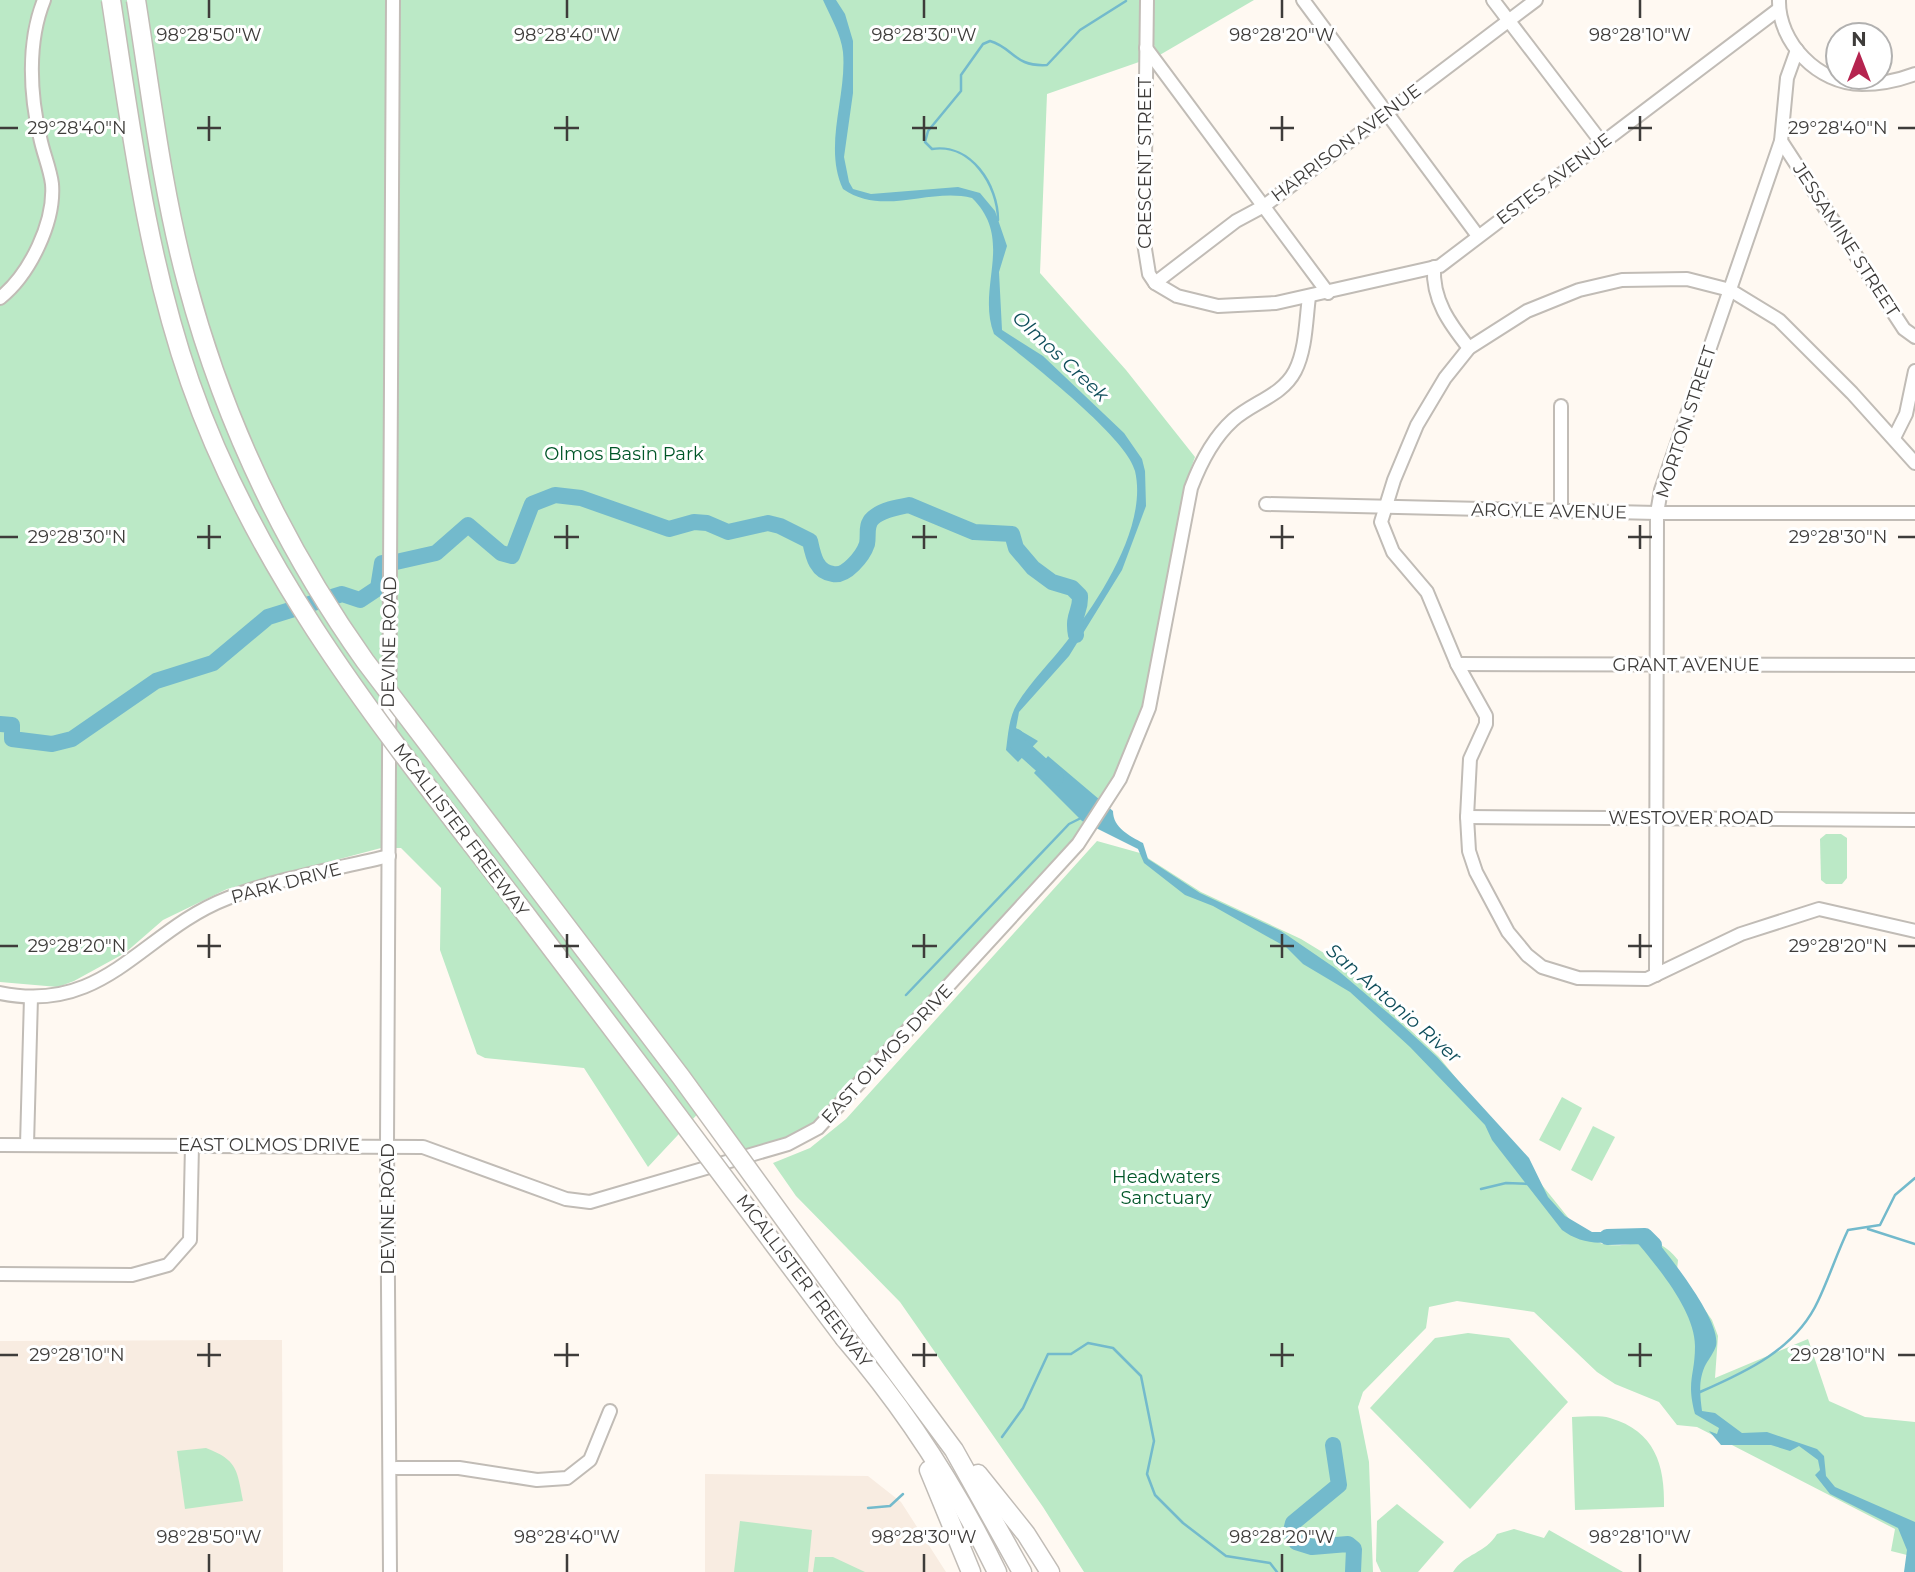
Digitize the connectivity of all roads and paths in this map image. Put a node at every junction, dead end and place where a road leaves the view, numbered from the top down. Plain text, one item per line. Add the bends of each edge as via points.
1 (44, 0) edge
2 (111, 0) edge
3 (136, 0) edge
4 (393, 0) edge
5 (1147, 0) edge
6 (1303, 0) edge
7 (1493, 0) edge
8 (1536, 0) edge
9 (1779, 4) edge
10 (1509, 20) junction
11 (1146, 48) junction
12 (1797, 50) junction
13 (1915, 74) edge
14 (1385, 113) junction
15 (1781, 141) junction
16 (1602, 143) junction
17 (1264, 206) junction
18 (1478, 236) junction
19 (1434, 267) junction
20 (1154, 284) junction
21 (1730, 290) junction
22 (1328, 293) junction
23 (1309, 297) junction
24 (0, 298) edge
25 (1915, 337) edge
26 (1469, 348) junction
27 (1915, 370) edge
28 (1561, 406) dead end
29 (1894, 438) junction
30 (1915, 463) edge
31 (1266, 504) dead end
32 (1386, 506) junction
33 (1561, 512) junction
34 (1657, 513) junction
35 (1915, 513) edge
36 (1457, 664) junction
37 (1656, 665) junction
38 (1915, 665) edge
39 (1467, 817) junction
40 (1656, 818) junction
41 (1915, 820) edge
42 (388, 856) junction
43 (1915, 931) edge
44 (1656, 975) junction
45 (0, 993) edge
46 (31, 997) junction
47 (0, 1145) edge
48 (27, 1145) junction
49 (192, 1145) junction
50 (387, 1145) junction
51 (0, 1274) edge
52 (389, 1367) junction
53 (906, 1383) junction
54 (610, 1411) dead end
55 (903, 1413) junction
56 (396, 1468) junction
57 (390, 1528) junction
58 (390, 1572) edge
59 (971, 1572) edge
60 (997, 1572) edge
61 (1022, 1572) edge
62 (1050, 1572) edge

1 - 24 street via 33,56 33,86 52,200 23,274
2 - 55 highway, MCALLISTER FREEWAY, bridge via 144,209 164,302 219,455 276,571 359,695
3 - 53 highway, MCALLISTER FREEWAY, bridge via 169,207 187,282 225,403 261,486 351,640
4 - 42 street, DEVINE ROAD
5 - 11 street, CRESCENT STREET
6 - 14 street
7 - 10 street
8 - 10 street, HARRISON AVENUE
9 - 12 street via 1783,29
9 - 16 street, ESTES AVENUE
10 - 14 street, HARRISON AVENUE
10 - 16 street
11 - 17 street
11 - 20 street, CRESCENT STREET via 1144,243
12 - 13 street via 1826,75 1845,82 1874,83
12 - 15 street, MORTON STREET via 1787,78
14 - 17 street, HARRISON AVENUE
14 - 18 street
15 - 21 street, MORTON STREET
15 - 25 street, JESSAMINE STREET via 1904,329
16 - 18 street, ESTES AVENUE
17 - 20 street, HARRISON AVENUE via 1236,221
17 - 22 street
18 - 19 street, ESTES AVENUE
19 - 22 street
19 - 26 street via 1435,293 1442,310
20 - 23 street via 1177,296 1218,306 1258,306
21 - 26 street via 1665,277 1622,280 1579,290 1527,311
21 - 29 street via 1779,320
21 - 34 street, MORTON STREET
22 - 23 street
23 - 50 street, EAST OLMOS DRIVE via 1300,361 1293,375 1267,400 1224,429 1196,474 1149,708 1128,762 1095,822 834,1114 788,1144 590,1202 566,1199 423,1147
26 - 32 street via 1417,425
27 - 29 street via 1906,414
28 - 33 street
29 - 30 street
31 - 32 street, ARGYLE AVENUE
32 - 33 street, ARGYLE AVENUE
32 - 36 street via 1381,522 1386,540 1427,592
33 - 34 street, ARGYLE AVENUE
34 - 35 street, ARGYLE AVENUE
34 - 37 street, MORTON STREET
36 - 37 street, GRANT AVENUE
36 - 39 street via 1486,716 1471,759
37 - 38 street, GRANT AVENUE
37 - 40 street, MORTON STREET
39 - 40 street, WESTOVER ROAD
39 - 44 street via 1469,851 1476,872 1508,932 1527,955 1542,967 1578,978 1631,980
40 - 41 street, WESTOVER ROAD
40 - 44 street, MORTON STREET
42 - 46 street, PARK DRIVE via 227,898 170,929 118,971 88,987
42 - 50 street, DEVINE ROAD
43 - 44 street via 1819,909 1741,934
45 - 46 street, PARK DRIVE
46 - 48 street
47 - 48 street, EAST OLMOS DRIVE
48 - 49 street, EAST OLMOS DRIVE
49 - 50 street, EAST OLMOS DRIVE
49 - 51 street via 190,1240 168,1265 132,1275
50 - 52 street, DEVINE ROAD
52 - 56 street, DEVINE ROAD via 396,1387
52 - 57 street, DEVINE ROAD
53 - 61 highway, MCALLISTER FREEWAY via 954,1450
53 - 62 highway via 1026,1534
54 - 56 street via 590,1460 567,1478 537,1480 459,1468
55 - 59 highway
55 - 60 highway, MCALLISTER FREEWAY
56 - 57 street, DEVINE ROAD via 396,1513
57 - 58 street, DEVINE ROAD

